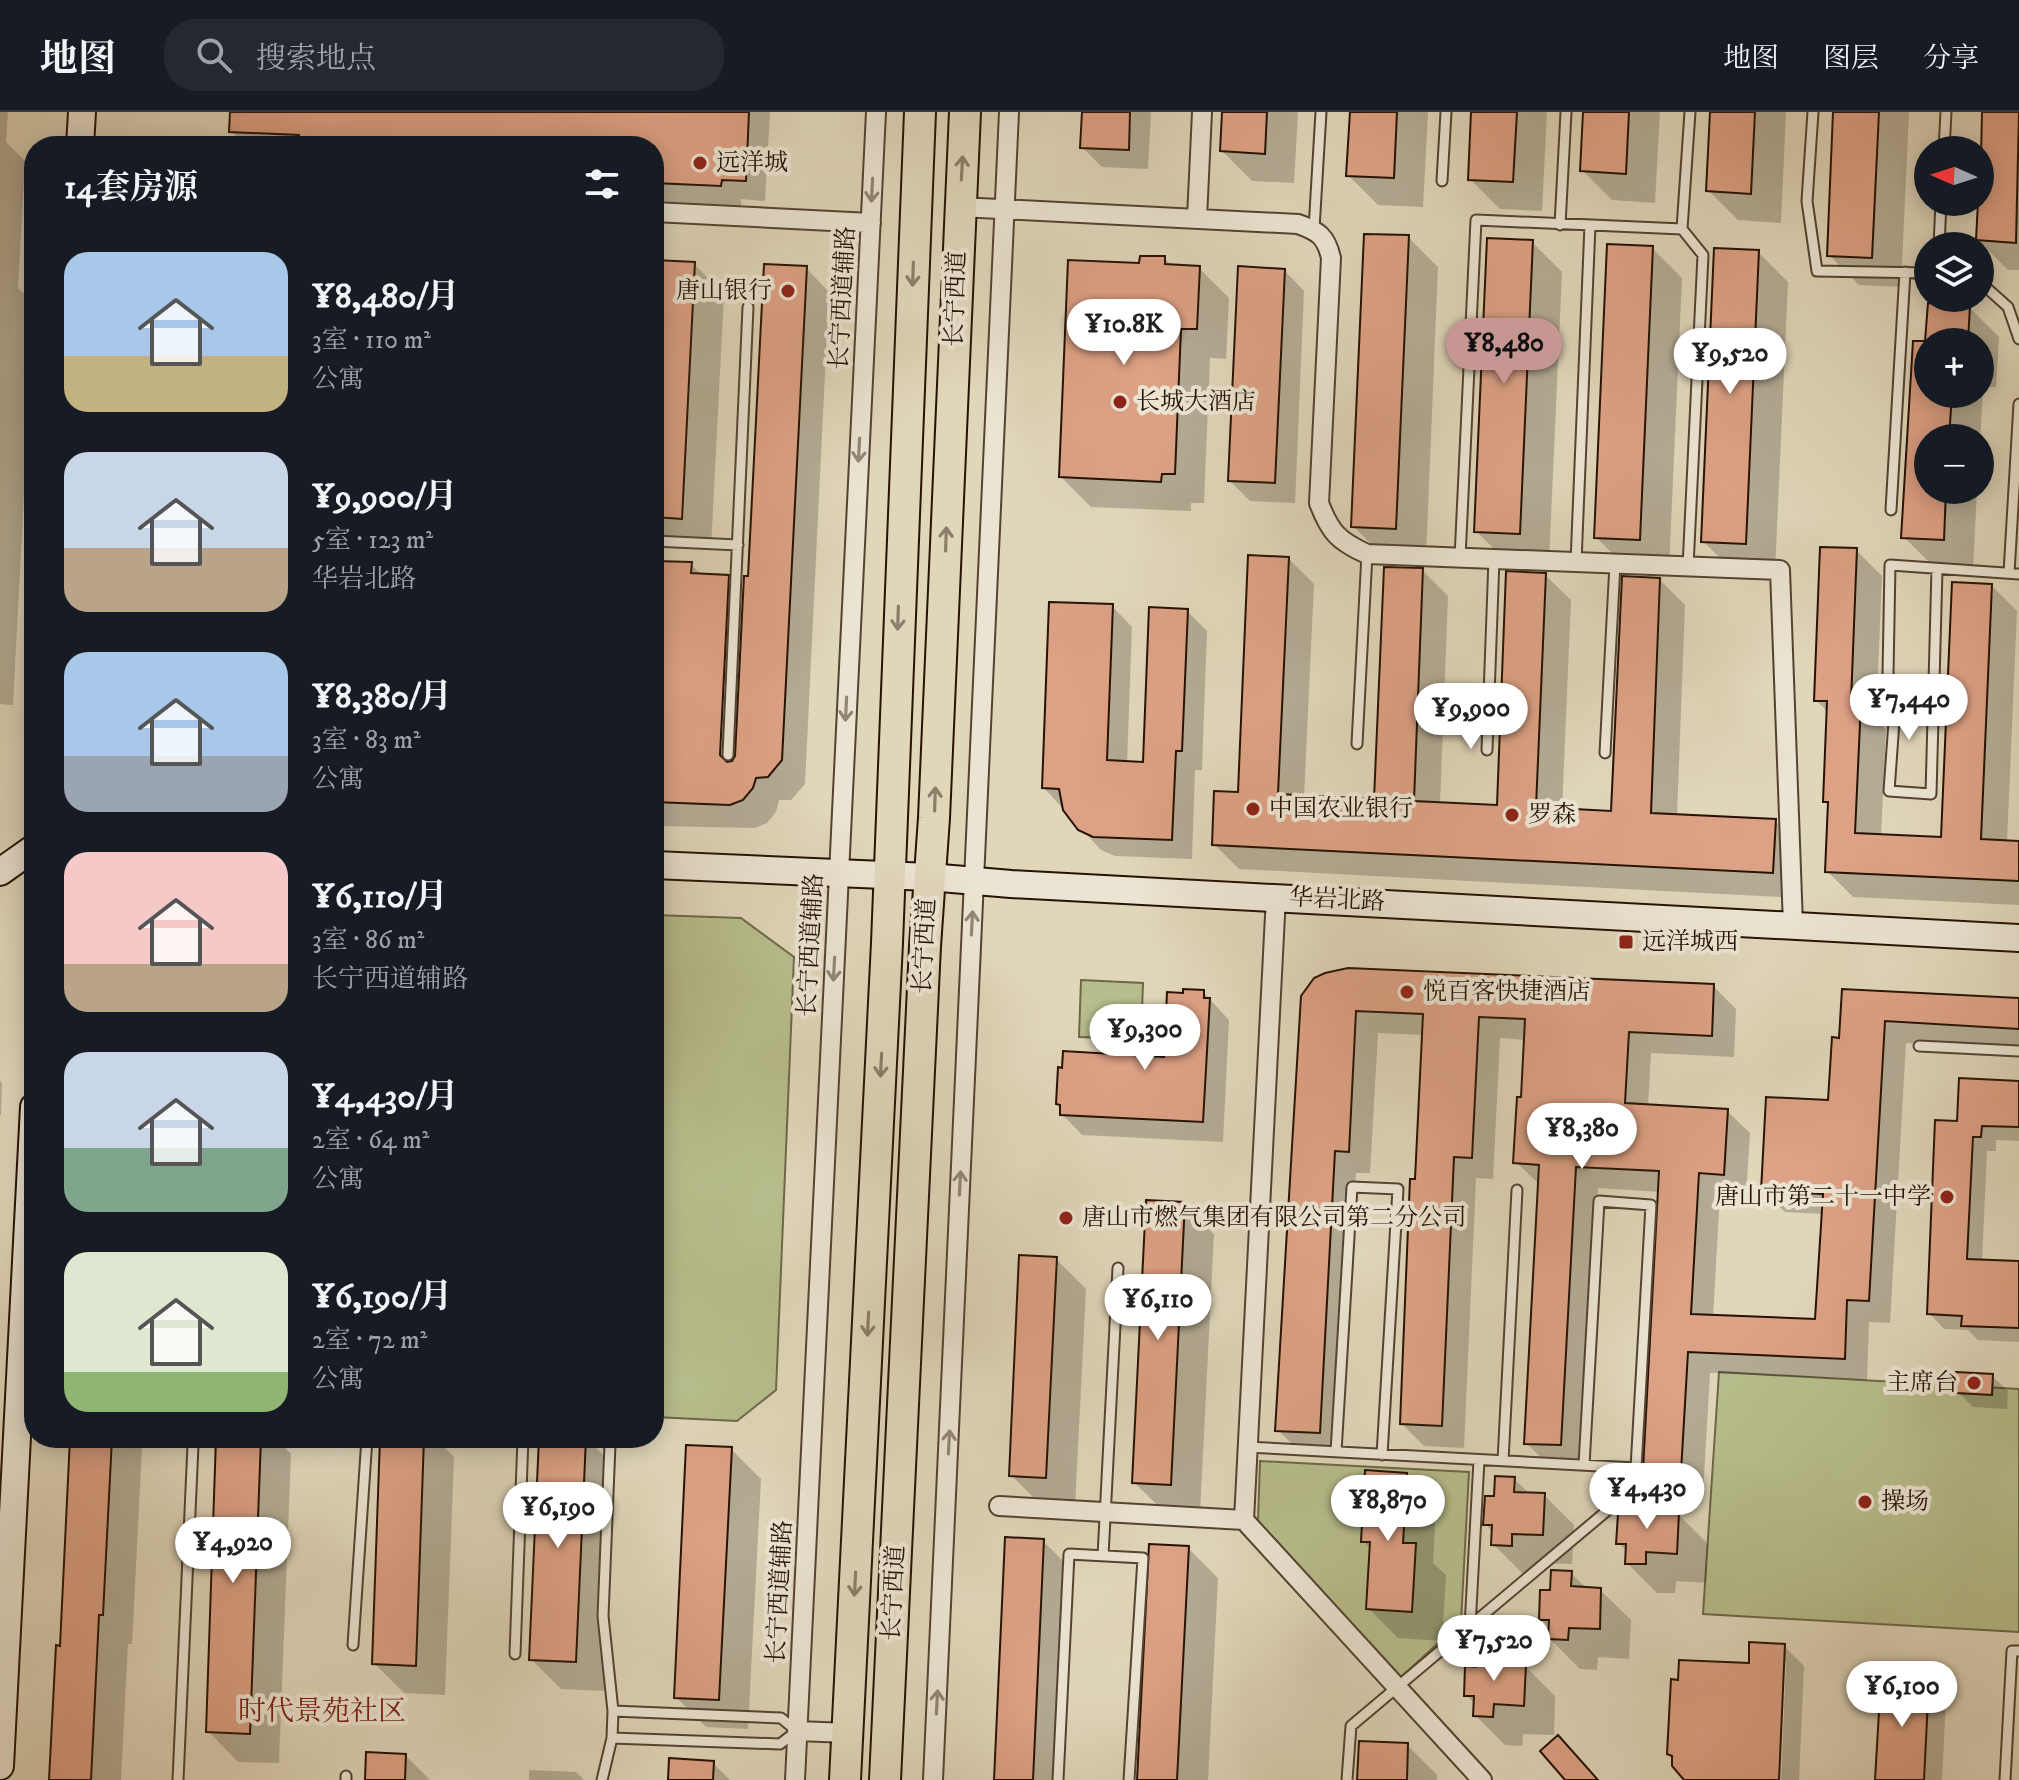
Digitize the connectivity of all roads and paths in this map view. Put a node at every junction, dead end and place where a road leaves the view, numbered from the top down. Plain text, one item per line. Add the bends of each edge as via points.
1 (876, 112) edge
2 (920, 112) edge
3 (965, 112) edge
4 (1009, 112) edge
5 (1202, 112) edge
6 (1321, 112) edge
7 (1446, 112) edge
8 (1566, 112) edge
9 (1690, 112) edge
10 (1813, 112) edge
11 (1946, 112) edge
12 (80, 113) edge
13 (80, 136) edge
14 (1945, 136) edge
15 (1442, 181) dead end
16 (960, 207) junction
17 (1005, 209) junction
18 (664, 213) edge
19 (1197, 218) junction
20 (871, 223) junction
21 (1560, 225) junction
22 (1590, 225) junction
23 (1314, 229) junction
24 (1682, 229) junction
25 (1905, 272) junction
26 (1914, 272) edge
27 (1994, 294) edge
28 (748, 307) dead end
29 (2019, 339) edge
30 (2019, 404) edge
31 (1891, 510) dead end
32 (664, 541) edge
33 (738, 545) junction
34 (1367, 554) junction
35 (1460, 558) junction
36 (1494, 559) junction
37 (1576, 562) junction
38 (1615, 564) junction
39 (1688, 567) junction
40 (1937, 569) junction
41 (2014, 573) edge
42 (1357, 744) dead end
43 (1487, 750) dead end
44 (1605, 753) dead end
45 (728, 755) dead end
46 (24, 855) edge
47 (664, 865) edge
48 (0, 872) edge
49 (838, 872) junction
50 (889, 875) junction
51 (929, 877) junction
52 (974, 880) junction
53 (1276, 896) junction
54 (1793, 925) junction
55 (2019, 938) edge
56 (1919, 1046) dead end
57 (2019, 1051) edge
58 (1517, 1190) dead end
59 (1118, 1268) dead end
60 (24, 1301) edge
61 (1247, 1447) junction
62 (193, 1448) edge
63 (366, 1448) edge
64 (523, 1448) edge
65 (610, 1448) edge
66 (1336, 1452) junction
67 (1382, 1455) junction
68 (1479, 1460) junction
69 (1503, 1461) junction
70 (1584, 1465) junction
71 (1636, 1468) junction
72 (999, 1506) dead end
73 (1106, 1512) junction
74 (1244, 1520) junction
75 (1103, 1556) junction
76 (1470, 1627) junction
77 (353, 1645) dead end
78 (2019, 1651) edge
79 (515, 1654) dead end
80 (1397, 1688) junction
81 (613, 1711) junction
82 (797, 1731) junction
83 (848, 1733) junction
84 (612, 1738) junction
85 (0, 1766) edge
86 (178, 1780) edge
87 (602, 1780) edge
88 (795, 1780) edge
89 (845, 1780) edge
90 (885, 1780) edge
91 (933, 1780) edge
92 (1058, 1780) edge
93 (1129, 1780) edge
94 (1347, 1780) edge
95 (1482, 1780) edge
96 (2005, 1780) edge

1 -> 20 street, 长宁西道辅路
2 -> 50 main road, 长宁西道
16 -> 3 main road, 长宁西道
4 - 17 street
5 - 19 street
6 - 23 lane
7 - 15 lane
8 - 21 lane
9 - 24 lane
10 - 25 lane via 1807,201 1817,271
11 - 14 lane
12 - 13 street
16 - 17 street
51 -> 16 main road, 长宁西道
17 - 19 street
17 - 52 street
18 - 20 street
19 - 23 street
20 -> 49 street, 长宁西道辅路
21 - 22 lane
21 - 35 lane via 1476,220
22 - 24 lane
22 - 37 lane
23 - 34 street via 1328,243 1331,258 1319,503 1328,526 1344,544
24 - 39 lane via 1703,255
25 - 26 lane
25 - 31 lane
27 - 29 lane via 2008,307
28 - 33 lane
30 - 41 lane
32 - 33 lane
33 - 45 lane
34 - 35 street
34 - 42 lane
35 - 36 street
36 - 37 street
36 - 43 lane
37 - 38 street
38 - 39 street
38 - 44 lane
39 - 54 street via 1780,570
40 - 40 lane via 1890,565 1888,674 1895,708 1889,791 1931,794
40 - 41 lane
46 - 48 street
47 - 49 street, 华岩北路
49 - 50 street, 华岩北路
49 -> 82 street, 长宁西道辅路
50 - 51 street, 华岩北路
50 -> 83 main road, 长宁西道
51 - 52 street, 华岩北路
51 - 90 main road, 长宁西道
52 - 53 street, 华岩北路
91 -> 52 street
53 - 54 street, 华岩北路
53 - 61 street
54 - 55 street, 华岩北路
56 - 57 lane
58 - 69 lane
59 - 73 lane
60 - 85 street
61 - 66 lane
61 - 74 street
62 - 86 lane
63 - 77 lane
64 - 79 lane
65 - 81 lane via 603,1616
66 - 67 lane
66 - 67 lane via 1352,1187 1398,1189
67 - 68 lane
68 - 69 lane
68 - 76 lane
69 - 70 lane
70 - 71 lane
70 - 71 lane via 1599,1201 1651,1205
71 - 76 lane via 1621,1499
72 - 73 street
73 - 74 street
73 - 75 lane
74 - 80 street
75 - 92 lane via 1069,1554
75 - 93 lane via 1143,1558
76 - 80 lane
78 - 96 lane via 2012,1651
80 - 94 lane via 1351,1726
80 - 95 street
81 - 82 lane via 781,1718
81 - 84 lane
82 - 83 street
82 - 84 lane via 780,1744
82 - 88 street, 长宁西道辅路
83 - 89 main road, 长宁西道
84 - 87 lane

